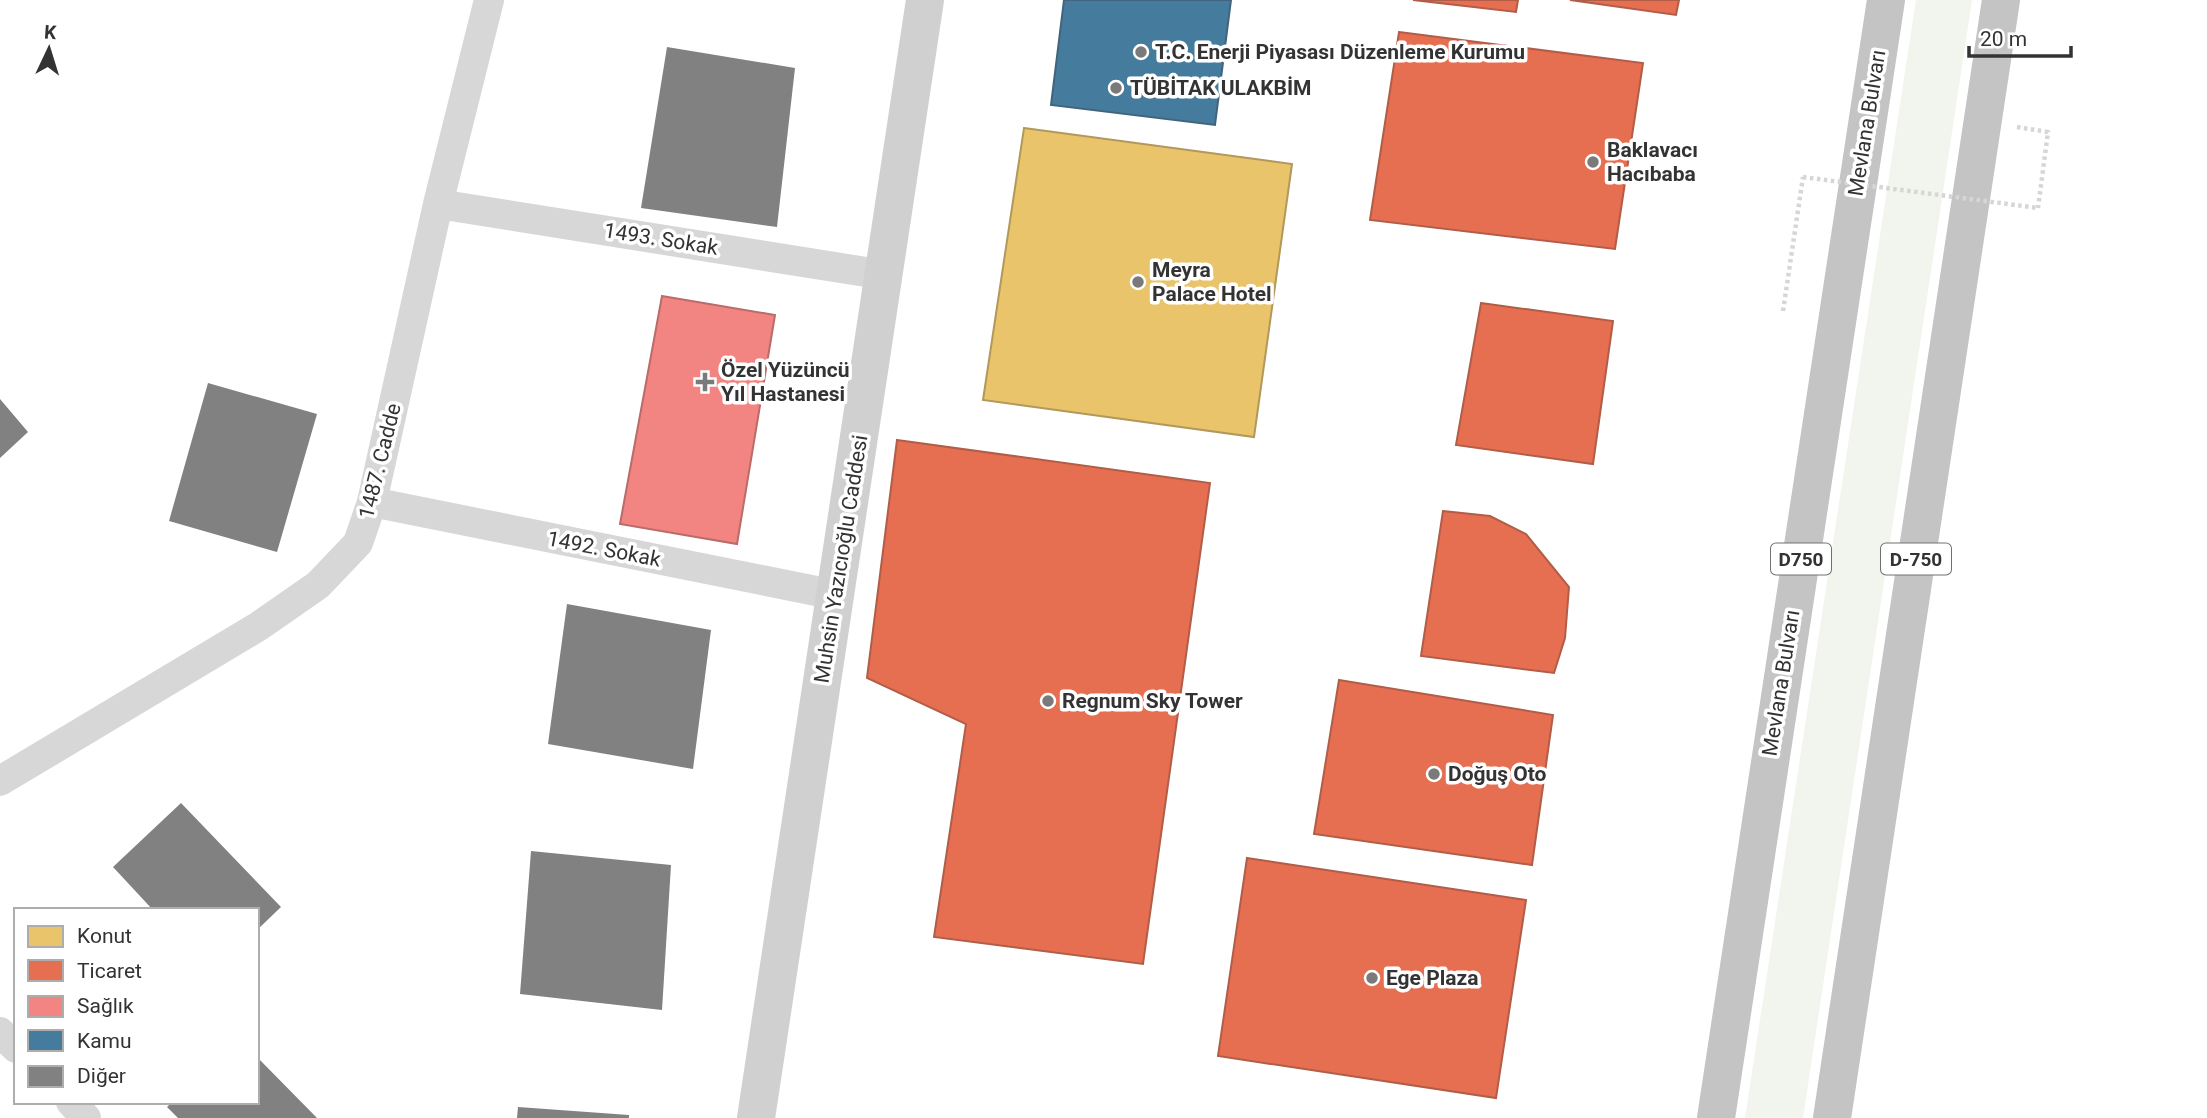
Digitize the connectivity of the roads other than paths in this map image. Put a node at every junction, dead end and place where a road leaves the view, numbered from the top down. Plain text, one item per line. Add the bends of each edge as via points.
1 (489, 0) edge
2 (925, 0) edge
3 (1886, 0) edge
4 (2001, 0) edge
5 (438, 204) junction
6 (885, 275) junction
7 (372, 502) junction
8 (836, 595) junction
9 (0, 781) edge
10 (0, 1032) edge
11 (14, 1046) edge
12 (73, 1104) edge
13 (86, 1118) edge
14 (756, 1118) edge
15 (1716, 1118) edge
16 (1832, 1118) edge

1 - 5 street, 1487. Cadde
2 - 6 main road, Muhsin Yazıcıoğlu Caddesi
3 - 15 highway, Mevlana Bulvarı / D750
4 - 16 highway, D-750
5 - 6 street, 1493. Sokak
5 - 7 street, 1487. Cadde
6 - 8 main road, Muhsin Yazıcıoğlu Caddesi
7 - 8 street, 1492. Sokak
7 - 9 street, 1487. Cadde via 358,542 318,585 259,626
8 - 14 main road, Muhsin Yazıcıoğlu Caddesi
10 - 11 street
12 - 13 street

